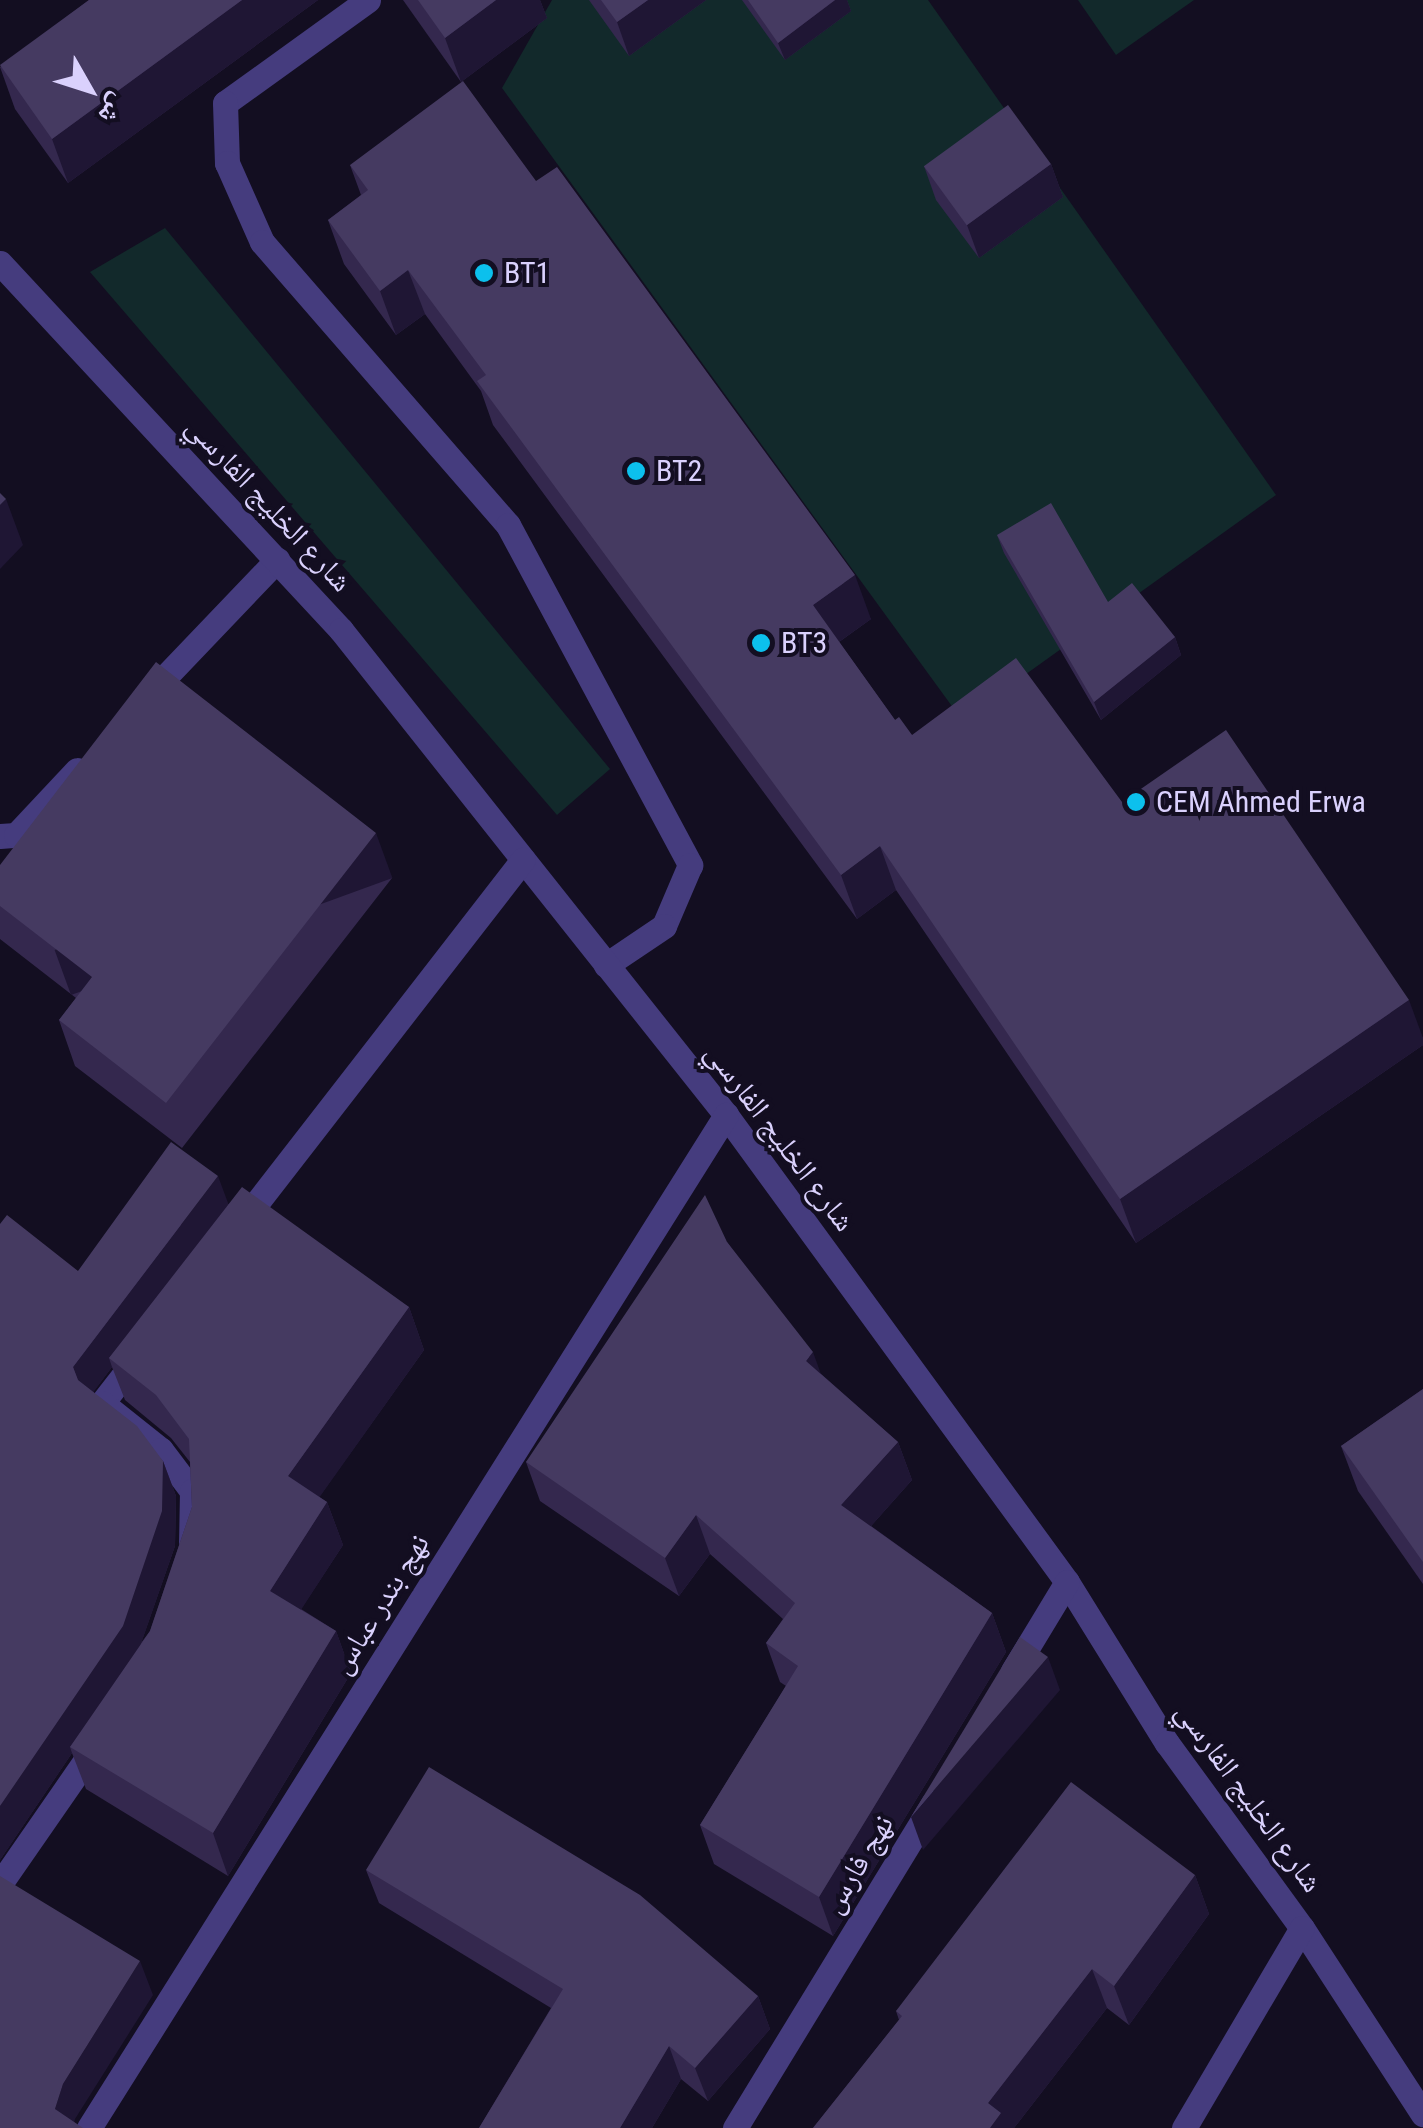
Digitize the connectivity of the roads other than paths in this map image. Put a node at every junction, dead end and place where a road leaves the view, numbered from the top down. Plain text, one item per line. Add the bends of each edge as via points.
1 (368, 0) edge
2 (0, 263) edge
3 (277, 560) junction
4 (126, 719) edge
5 (98, 748) edge
6 (0, 836) edge
7 (523, 860) junction
8 (606, 965) junction
9 (726, 1115) junction
10 (222, 1248) edge
11 (150, 1341) edge
12 (185, 1566) edge
13 (1067, 1582) junction
14 (994, 1702) edge
15 (118, 1714) edge
16 (943, 1787) edge
17 (0, 1884) edge
18 (1302, 1928) junction
19 (1423, 2114) edge
20 (89, 2128) edge
21 (736, 2128) edge
22 (1184, 2128) edge

1 - 8 street via 225,103 227,163 262,242 508,525 690,865 664,926
2 - 3 street, شارع الخليج الفارسي
3 - 4 street
3 - 7 street, شارع الخليج الفارسي via 341,630
5 - 6 street via 16,834
7 - 8 street, شارع الخليج الفارسي
7 - 10 street
8 - 9 street, شارع الخليج الفارسي
9 - 13 street, شارع الخليج الفارسي
9 - 20 street, نهج بندر عباس
11 - 12 street via 102,1403 162,1450 192,1491
13 - 14 street
13 - 18 street, شارع الخليج الفارسي via 1168,1743
15 - 17 street
16 - 21 street, نهج فارس
18 - 19 street, شارع الخليج الفارسي
18 - 22 street

